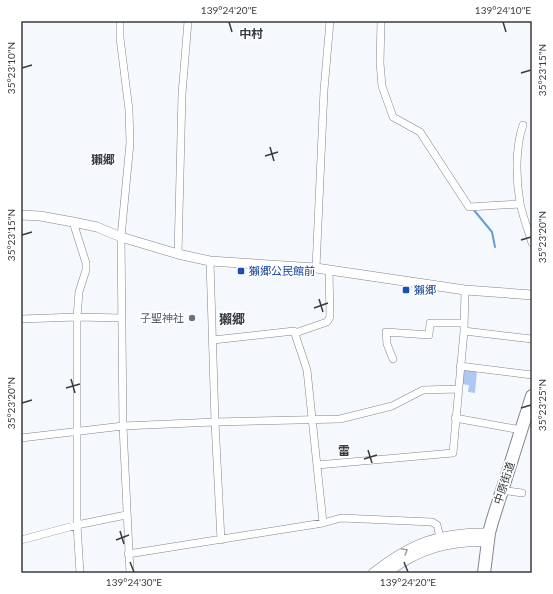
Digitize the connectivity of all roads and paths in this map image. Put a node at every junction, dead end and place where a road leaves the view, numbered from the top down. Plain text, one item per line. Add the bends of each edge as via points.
1 (120, 21) edge
2 (188, 21) edge
3 (330, 21) edge
4 (380, 21) edge
5 (523, 125) dead end
6 (520, 204) junction
7 (21, 215) edge
8 (73, 222) junction
9 (122, 237) junction
10 (532, 243) edge
11 (178, 254) junction
12 (210, 261) junction
13 (316, 268) junction
14 (329, 270) junction
15 (465, 290) junction
16 (532, 295) edge
17 (77, 317) junction
18 (122, 318) junction
19 (21, 319) edge
20 (464, 327) junction
21 (295, 333) junction
22 (532, 339) edge
23 (213, 340) junction
24 (393, 359) dead end
25 (460, 366) junction
26 (532, 375) edge
27 (458, 389) junction
28 (532, 396) edge
29 (455, 418) junction
30 (312, 420) junction
31 (215, 422) junction
32 (123, 426) junction
33 (521, 430) junction
34 (78, 432) junction
35 (21, 438) edge
36 (317, 465) junction
37 (501, 490) junction
38 (522, 493) dead end
39 (126, 515) junction
40 (323, 523) junction
41 (77, 525) junction
42 (440, 537) junction
43 (488, 538) junction
44 (21, 540) edge
45 (221, 540) junction
46 (128, 554) junction
47 (80, 573) edge
48 (130, 573) edge
49 (373, 573) edge
50 (388, 573) edge
51 (484, 573) edge

1 - 9 street via 130,143
2 - 11 street via 182,94
3 - 13 street via 324,90
4 - 6 street via 382,86 393,117 420,132 469,207
5 - 6 street via 519,137
6 - 10 street
7 - 8 street
8 - 9 street
8 - 17 street via 86,263 79,292
9 - 11 street
9 - 18 street
11 - 12 street
12 - 13 street
12 - 23 street
13 - 14 street
14 - 15 street
14 - 21 street via 330,317 327,322
15 - 16 street
15 - 20 street
17 - 18 street
17 - 19 street
17 - 34 street
18 - 32 street
20 - 22 street
20 - 24 street via 430,323 429,335 386,332 387,344
20 - 25 street
21 - 23 street via 294,331
21 - 30 street via 307,370
23 - 31 street
25 - 26 street
25 - 27 street
27 - 29 street
27 - 30 street via 423,390 392,406 340,419
28 - 33 main road, 中原街道
29 - 33 street
29 - 36 street via 453,453
30 - 31 street
30 - 36 street
31 - 32 street
31 - 45 street
32 - 34 street
32 - 39 street
33 - 37 main road, 中原街道
34 - 35 street
34 - 41 street
36 - 40 street
37 - 38 street
37 - 43 main road, 中原街道
39 - 41 street
39 - 46 street
40 - 42 street via 341,518 432,522 437,525
40 - 45 street
41 - 44 street
41 - 47 street
42 - 43 street via 469,533
49 -> 42 street via 411,547
43 - 50 street via 438,547 417,554
43 - 51 main road, 中原街道
45 - 46 street
46 - 48 street

